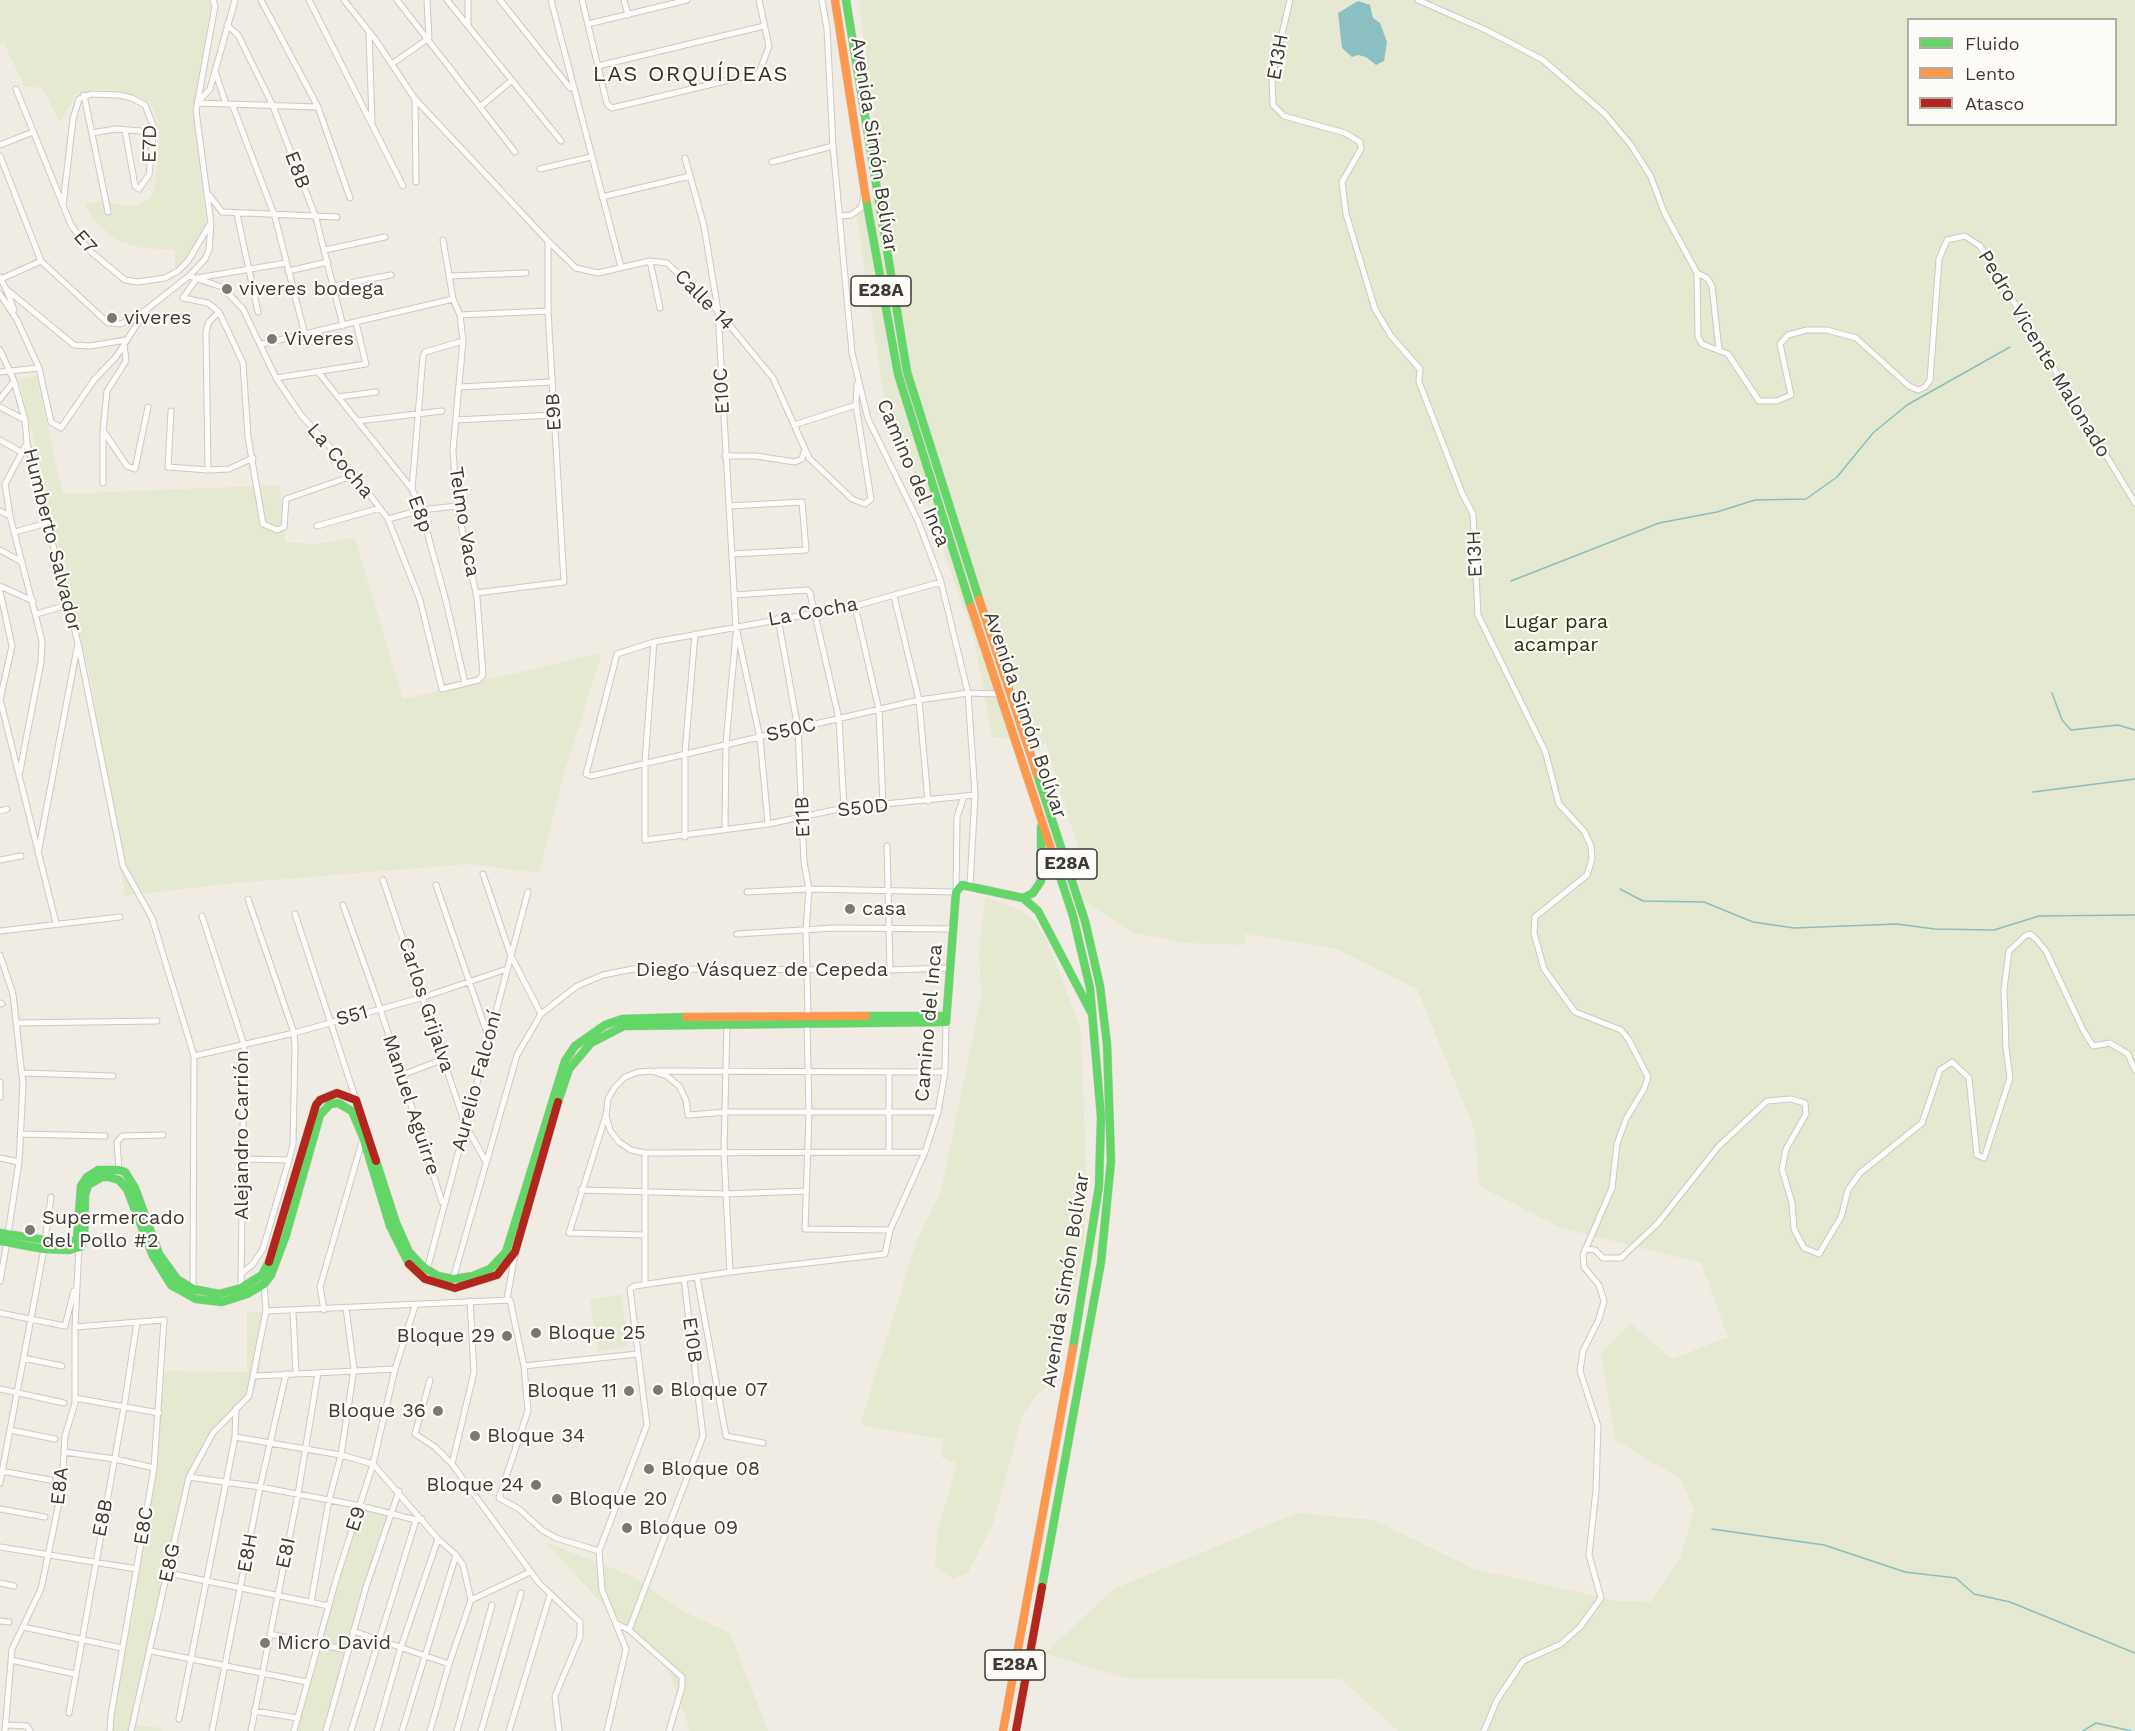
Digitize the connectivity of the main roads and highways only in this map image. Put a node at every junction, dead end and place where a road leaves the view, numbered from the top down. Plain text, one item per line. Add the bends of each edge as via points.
1 (835, 0) edge
2 (846, 0) edge
3 (869, 145) junction
4 (856, 147) junction
5 (1040, 814) junction
6 (1023, 898) junction
7 (1093, 1015) junction
8 (727, 1021) junction
9 (365, 1135) junction
10 (4, 1238) edge
11 (78, 1243) junction
12 (261, 1280) junction
13 (454, 1284) junction
14 (1027, 1598) junction
15 (1039, 1600) junction
16 (1003, 1731) edge
17 (1016, 1731) edge

1 - 4 main road, Avenida Simón Bolívar / E28A
2 - 3 main road, Avenida Simón Bolívar / E28A
3 - 4 main road
3 - 15 main road, Avenida Simón Bolívar / E28A via 914,398 1085,921 1100,987 1107,1044 1111,1161 1102,1252
4 - 5 main road, Avenida Simón Bolívar / E28A via 898,374
5 - 6 main road via 1041,881 1033,894
5 - 7 main road, Avenida Simón Bolívar / E28A via 1082,948
6 - 7 main road via 1047,924
6 - 8 main road, Camino del Inca via 970,885 962,885 956,892 946,1019
7 - 14 main road, Avenida Simón Bolívar / E28A via 1101,1117 1097,1197 1089,1261
8 - 13 main road via 624,1026 607,1033 579,1054 562,1086 515,1252 497,1275 476,1284
8 - 13 main road via 622,1019 604,1025 575,1046 556,1081 506,1252 490,1269
9 - 12 main road via 344,1104 330,1104 320,1115 272,1275
9 - 12 main road via 356,1100 337,1094 315,1105 279,1234
9 - 13 main road via 409,1252 427,1270
9 - 13 main road via 390,1226 403,1255 425,1279
10 - 11 main road via 69,1250
11 - 12 main road via 84,1241 88,1185 109,1177 119,1180 127,1189 153,1256 171,1285 196,1299 222,1302 247,1294
11 - 12 main road via 81,1186 98,1170 118,1170 125,1173 135,1188 159,1254 177,1279 193,1289 219,1294
14 - 15 main road
14 - 16 main road, Avenida Simón Bolívar / E28A
15 - 17 main road, Avenida Simón Bolívar / E28A

